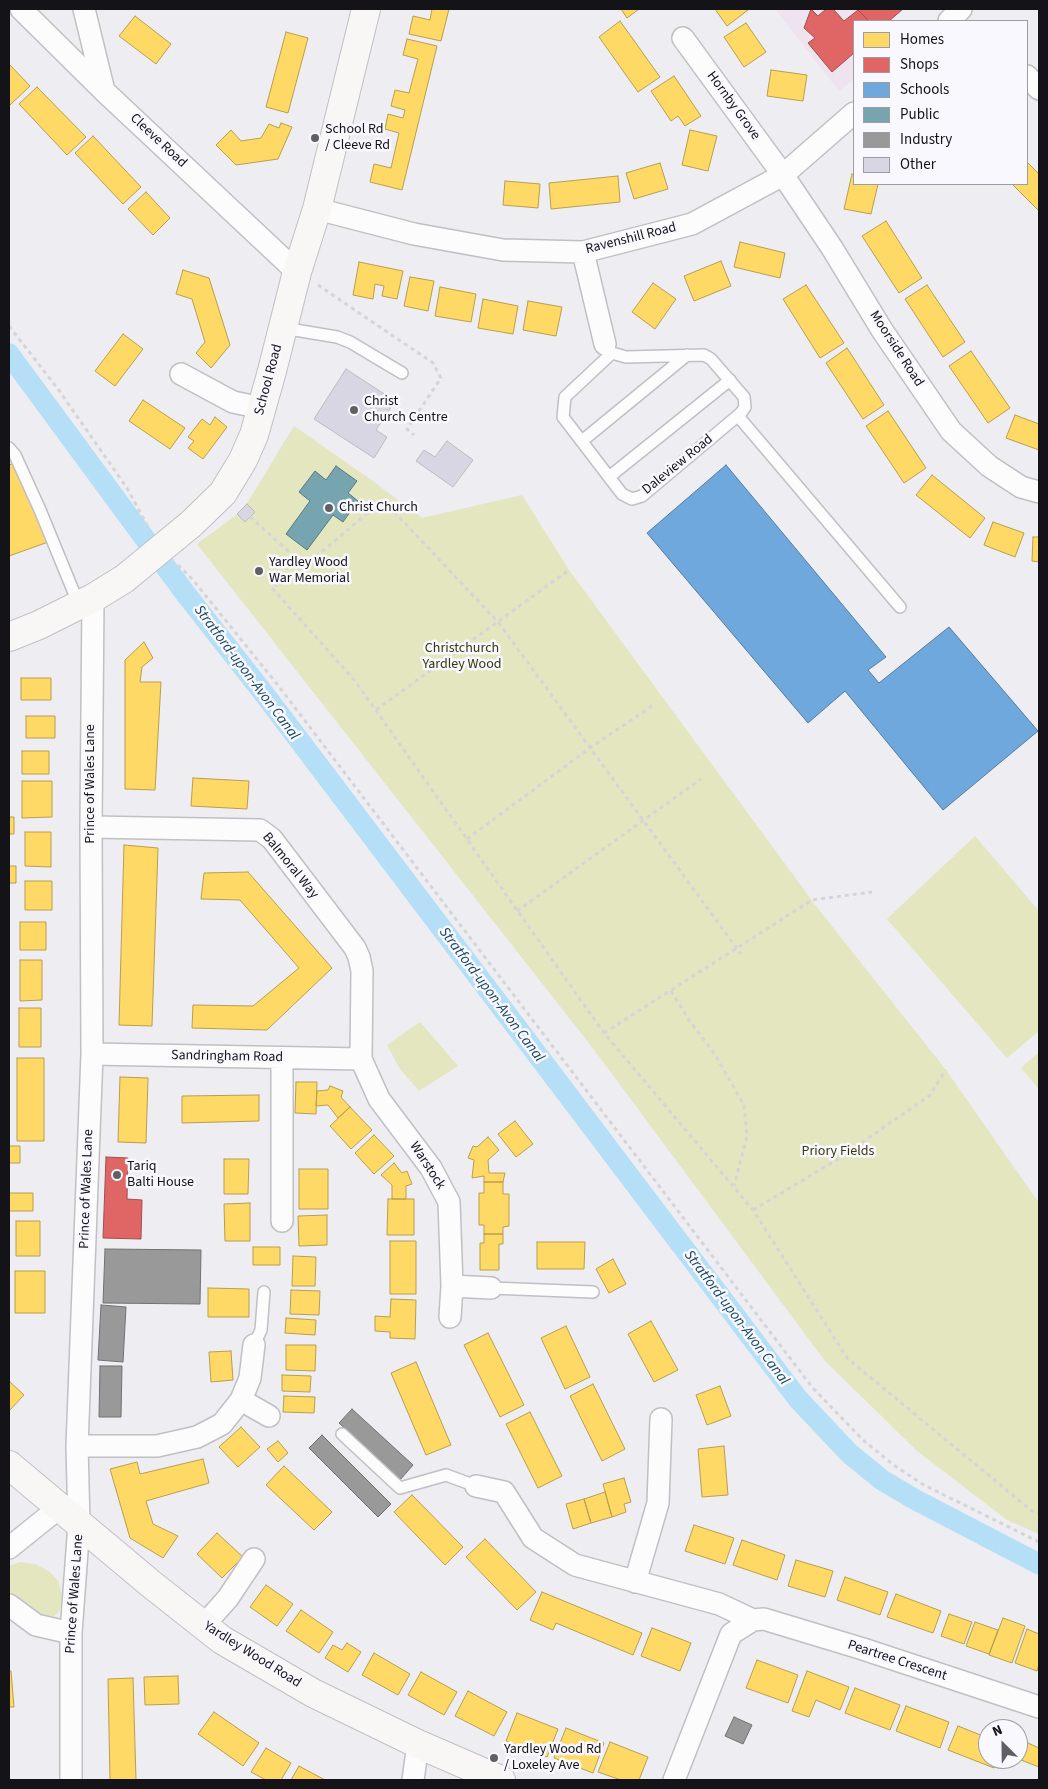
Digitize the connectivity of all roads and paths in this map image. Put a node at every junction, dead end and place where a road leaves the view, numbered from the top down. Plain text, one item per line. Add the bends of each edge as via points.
1 (21, 9) edge
2 (84, 9) edge
3 (366, 9) edge
4 (683, 38) dead end
5 (1028, 77) edge
6 (1039, 88) edge
7 (104, 90) junction
8 (853, 114) edge
9 (783, 174) junction
10 (317, 209) junction
11 (584, 252) junction
12 (296, 272) junction
13 (9, 326) edge
14 (283, 328) junction
15 (609, 348) junction
16 (687, 355) junction
17 (402, 373) dead end
18 (181, 374) dead end
19 (730, 380) junction
20 (262, 408) junction
21 (738, 416) junction
22 (582, 442) junction
23 (9, 448) edge
24 (609, 477) junction
25 (1039, 492) edge
26 (250, 517) dead end
27 (154, 537) dead end
28 (175, 563) dead end
29 (305, 566) junction
30 (569, 570) dead end
31 (86, 602) junction
32 (900, 607) dead end
33 (498, 622) junction
34 (9, 637) edge
35 (652, 706) dead end
36 (376, 710) junction
37 (590, 748) junction
38 (701, 779) dead end
39 (643, 821) junction
40 (91, 827) junction
41 (466, 838) junction
42 (872, 892) dead end
43 (517, 911) junction
44 (736, 948) junction
45 (741, 954) dead end
46 (671, 991) junction
47 (604, 1033) junction
48 (92, 1054) junction
49 (282, 1058) junction
50 (361, 1059) junction
51 (946, 1070) dead end
52 (734, 1187) junction
53 (754, 1210) junction
54 (282, 1221) dead end
55 (452, 1286) junction
56 (491, 1288) joint
57 (264, 1292) dead end
58 (593, 1292) dead end
59 (450, 1317) dead end
60 (254, 1345) joint
61 (241, 1400) junction
62 (269, 1416) dead end
63 (661, 1418) dead end
64 (342, 1434) dead end
65 (77, 1446) junction
66 (9, 1465) edge
67 (476, 1486) joint
68 (1039, 1513) edge
69 (70, 1516) junction
70 (1039, 1542) edge
71 (9, 1548) edge
72 (254, 1560) dead end
73 (635, 1582) junction
74 (9, 1605) edge
75 (753, 1620) junction
76 (204, 1625) junction
77 (71, 1633) junction
78 (1039, 1707) edge
79 (418, 1744) junction
80 (71, 1780) edge
81 (413, 1780) edge
82 (501, 1780) edge
83 (674, 1780) edge

1 - 7 street, Cleeve Road
2 - 7 street
3 - 10 street, School Road
4 - 9 street, Hornby Grove
5 - 6 street
7 - 12 street, Cleeve Road
8 - 9 street, Ravenshill Road
9 - 11 street, Ravenshill Road via 692,224
9 - 25 street, Moorside Road via 951,431 989,466 1021,487
10 - 11 street, Ravenshill Road via 414,234 503,250
10 - 12 street, School Road
11 - 15 street
12 - 14 street, School Road
13 - 27 path via 58,389 127,488
14 - 17 lane via 337,337
14 - 20 street, School Road
15 - 16 lane via 626,357
15 - 22 lane, Daleview Road via 565,397 563,417
16 - 19 lane via 704,355 711,359
16 - 22 lane
18 - 20 street via 232,402
19 - 21 lane via 744,397 745,407
19 - 24 lane
20 - 31 street, School Road, bridge via 243,460 223,493 124,579
21 - 24 lane, Daleview Road via 642,496 632,499 622,494
21 - 32 lane
22 - 24 lane, Daleview Road
23 - 31 lane
26 - 29 path
28 - 70 path via 193,580 277,684 812,1387 863,1440 896,1466 924,1485
29 - 33 path via 383,500
29 - 36 path via 272,588 355,681
30 - 33 path
31 - 34 street, School Road
31 - 40 street, Prince of Wales Lane
33 - 36 path
33 - 37 path
35 - 37 path
36 - 41 path
37 - 39 path
37 - 41 path
38 - 39 path
39 - 43 path
39 - 44 path
40 - 48 street, Prince of Wales Lane
40 - 50 street, Balmoral Way via 260,830 272,839 359,957 362,971
41 - 43 path
42 - 44 path via 812,900
43 - 47 path
44 - 45 path
44 - 46 path
46 - 47 path
46 - 52 path via 688,1020 714,1053 744,1105 747,1136
47 - 52 path
48 - 49 street, Sandringham Road
48 - 65 street, Prince of Wales Lane
49 - 50 street, Sandringham Road
49 - 54 street
50 - 55 street, Warstock via 379,1099 431,1168 449,1202
51 - 53 path via 929,1096 838,1160
52 - 53 path
53 - 68 path via 847,1358 1032,1511
55 - 56 street
55 - 59 street, Warstock
56 - 58 lane
57 - 60 lane via 261,1330
60 - 61 street via 250,1378
61 - 62 street
61 - 65 street via 222,1424 197,1437 157,1446
63 - 73 street via 658,1503
64 - 67 lane via 400,1488 446,1475
65 - 69 street, Prince of Wales Lane
66 - 69 street, Yardley Wood Road
67 - 73 street, Peartree Crescent via 504,1492 533,1538 575,1565
69 - 71 street
69 - 76 street, Yardley Wood Road
69 - 77 street, Prince of Wales Lane
72 - 76 street via 228,1598
73 - 75 street, Peartree Crescent via 720,1604
74 - 77 street via 36,1625
75 - 78 street, Peartree Crescent via 764,1619
75 - 83 street via 731,1634
76 - 79 street, Yardley Wood Road via 222,1640 313,1693
77 - 80 street, Prince of Wales Lane
79 - 81 street
79 - 82 street, Yardley Wood Road

